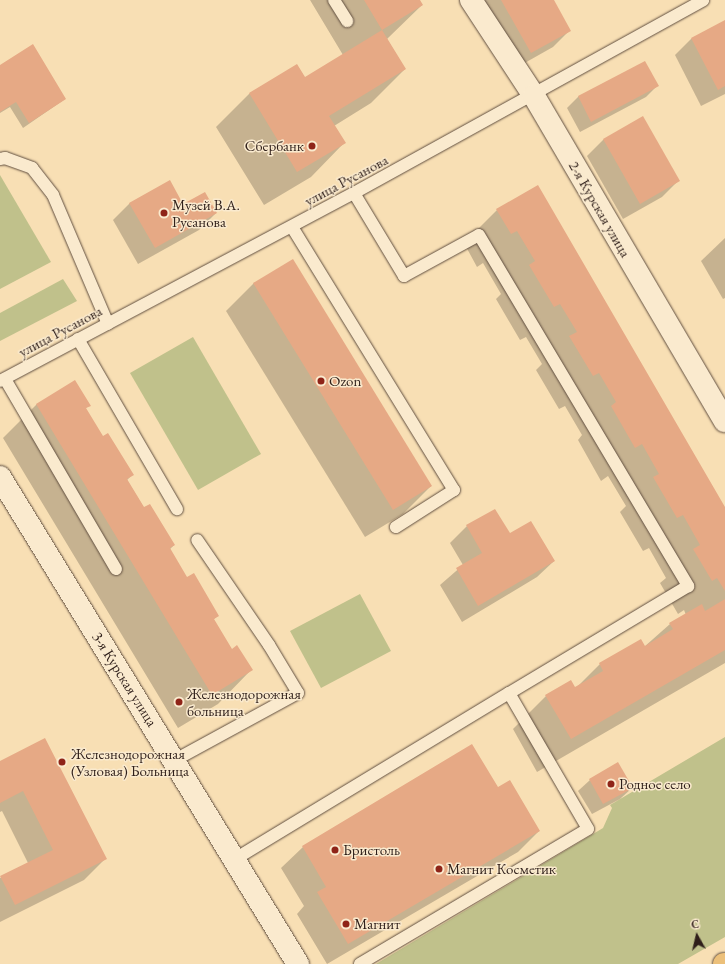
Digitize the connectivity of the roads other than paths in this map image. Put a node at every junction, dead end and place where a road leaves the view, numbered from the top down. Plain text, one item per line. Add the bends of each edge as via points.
1 (334, 0) edge
2 (471, 0) edge
3 (703, 0) edge
4 (347, 21) dead end
5 (534, 96) junction
6 (0, 159) edge
7 (354, 193) junction
8 (292, 227) junction
9 (108, 324) junction
10 (78, 340) junction
11 (2, 380) edge
12 (725, 421) edge
13 (0, 477) edge
14 (177, 509) dead end
15 (396, 527) dead end
16 (198, 540) dead end
17 (116, 569) dead end
18 (509, 693) junction
19 (175, 760) junction
20 (235, 859) junction
21 (298, 964) edge
22 (360, 964) edge

1 - 4 lane
2 - 5 main road, 2-я Курская улица
3 - 5 lane, улица Русанова
5 - 7 lane, улица Русанова
5 - 12 main road, 2-я Курская улица
6 - 9 lane via 5,158 32,168 53,195
7 - 8 lane, улица Русанова
7 - 18 lane via 404,276 479,235 688,586
8 - 9 lane, улица Русанова
8 - 15 lane via 454,490
9 - 10 lane, улица Русанова
10 - 11 lane, улица Русанова
10 - 14 lane
11 - 17 lane
13 - 19 main road, 3-я Курская улица
16 - 19 lane via 298,692
18 - 20 lane
18 - 22 lane via 588,829
19 - 20 main road, 3-я Курская улица
20 - 21 main road, 3-я Курская улица

